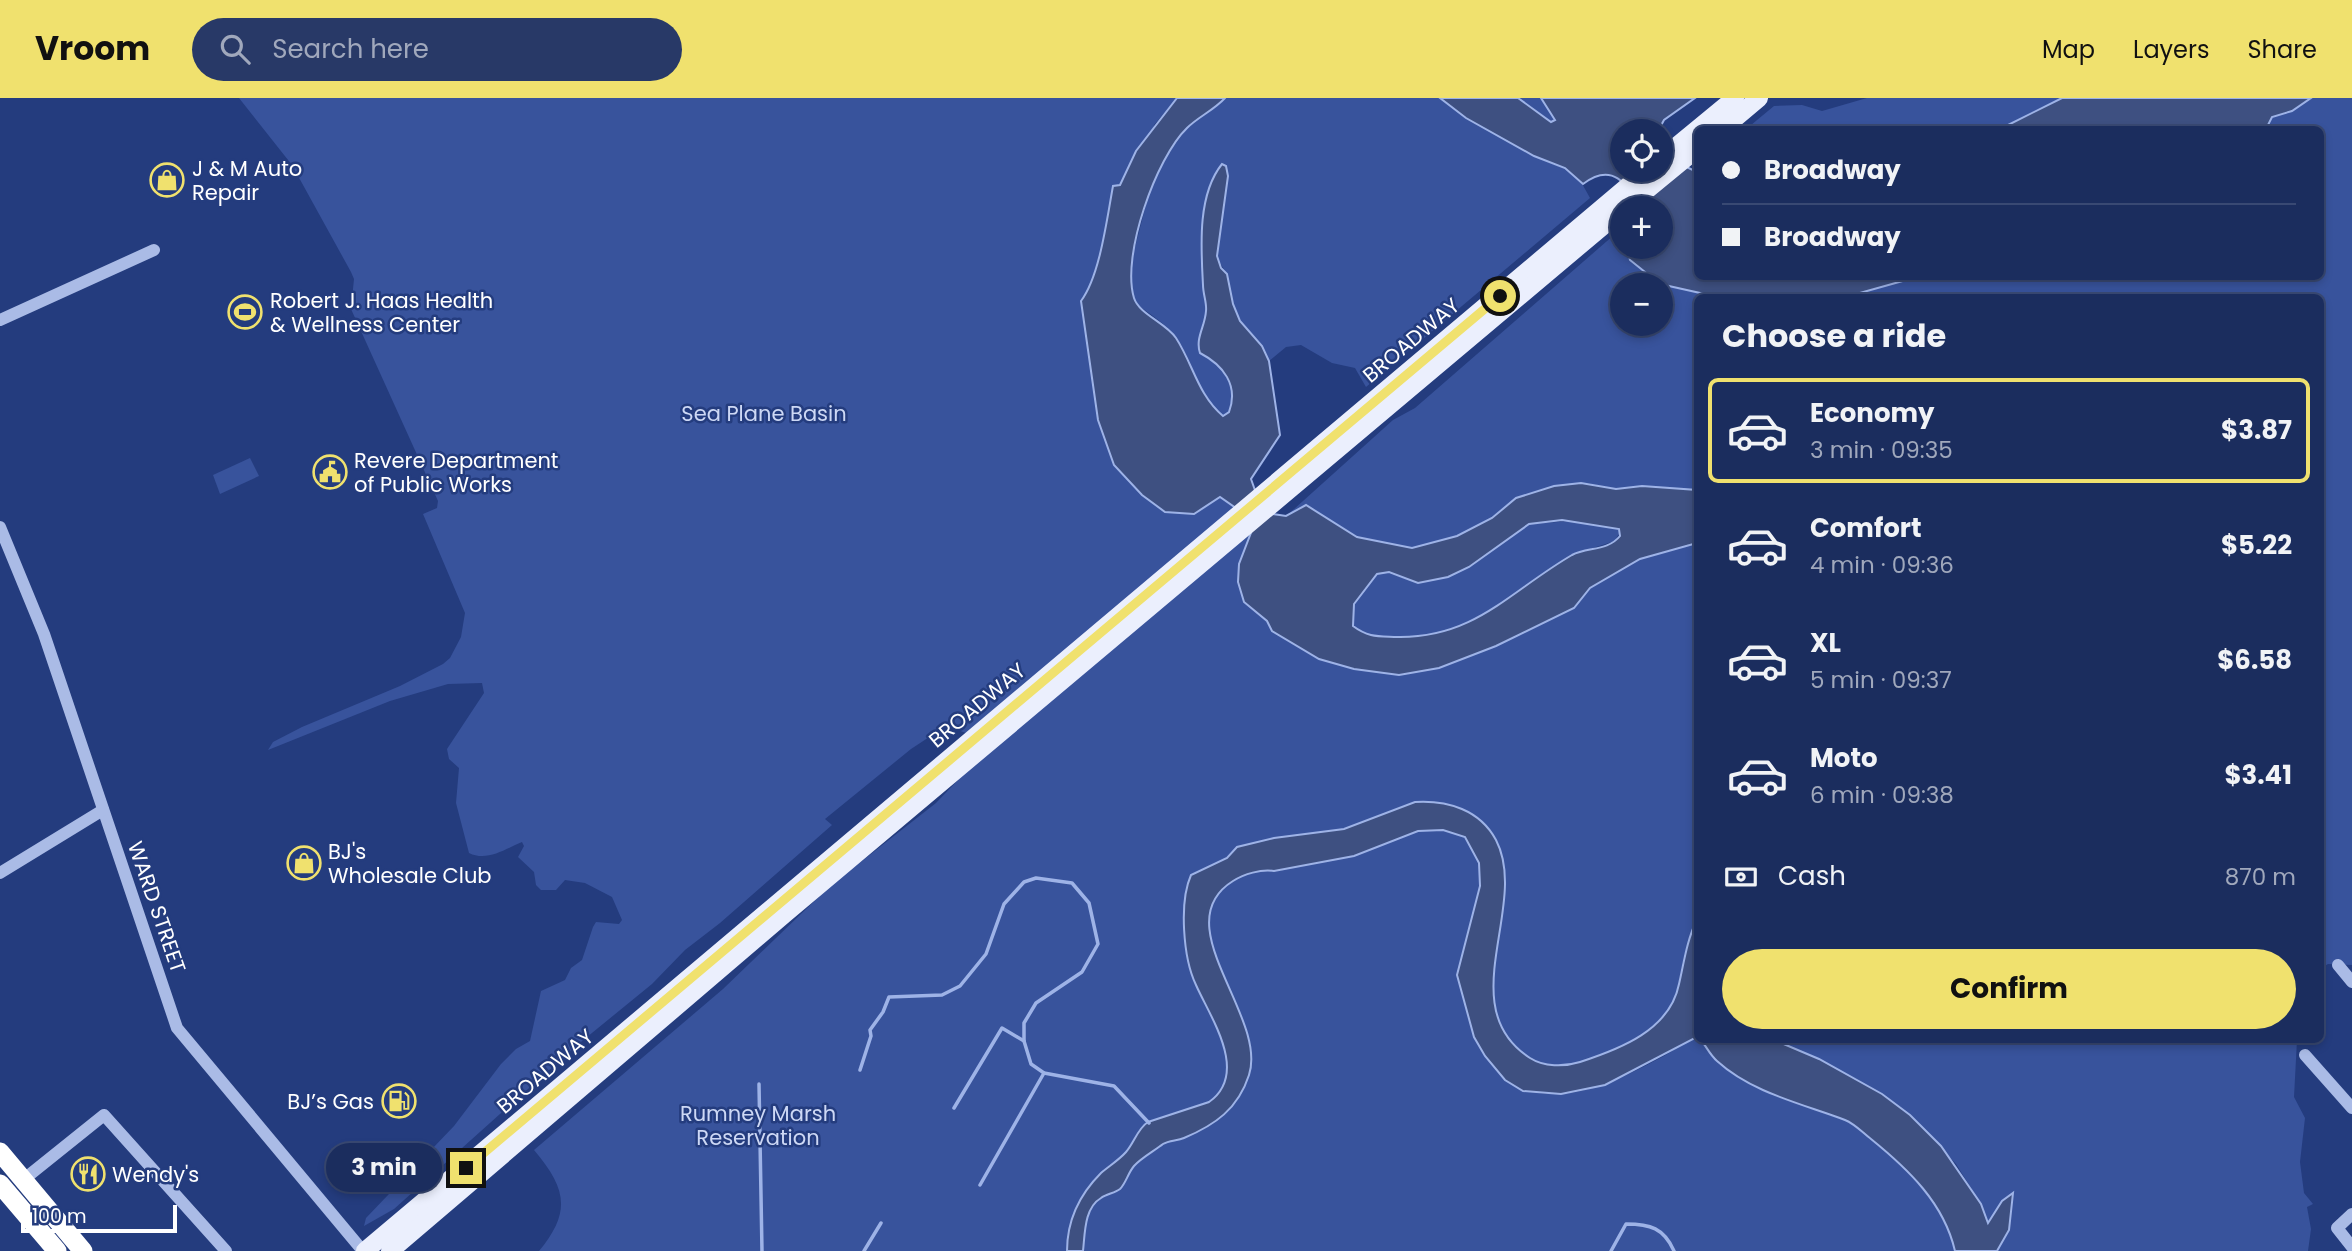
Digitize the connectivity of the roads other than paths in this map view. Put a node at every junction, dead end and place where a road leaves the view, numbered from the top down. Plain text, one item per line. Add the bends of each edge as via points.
1 (1735, 98) edge
2 (1759, 98) edge
3 (1707, 126) edge
4 (1726, 126) edge
5 (1694, 139) edge
6 (1679, 154) edge
7 (1632, 196) edge
8 (1610, 215) edge
9 (154, 250) dead end
10 (0, 320) edge
11 (1241, 521) junction
12 (0, 527) edge
13 (5, 552) edge
14 (103, 810) junction
15 (0, 873) edge
16 (2338, 965) dead end
17 (2352, 982) edge
18 (2305, 1055) dead end
19 (2352, 1108) edge
20 (0, 1152) edge
21 (23, 1180) junction
22 (2, 1193) edge
23 (2352, 1214) edge
24 (2352, 1247) edge
25 (57, 1251) edge
26 (83, 1251) edge
27 (226, 1251) edge
28 (364, 1251) edge
29 (390, 1251) edge

1 - 3 main road
2 - 4 main road
5 - 6 main road
6 - 7 main road
8 - 11 main road, BROADWAY
9 - 10 street
11 - 28 main road, BROADWAY
11 - 29 main road, BROADWAY
12 - 13 street, WARD STREET
13 - 14 street, WARD STREET via 44,634
14 - 15 street
14 - 28 street, WARD STREET via 177,1028
16 - 17 street
18 - 19 street
20 - 21 highway
21 - 26 highway
21 - 27 street via 104,1115
22 - 25 highway
23 - 24 street via 2337,1228

